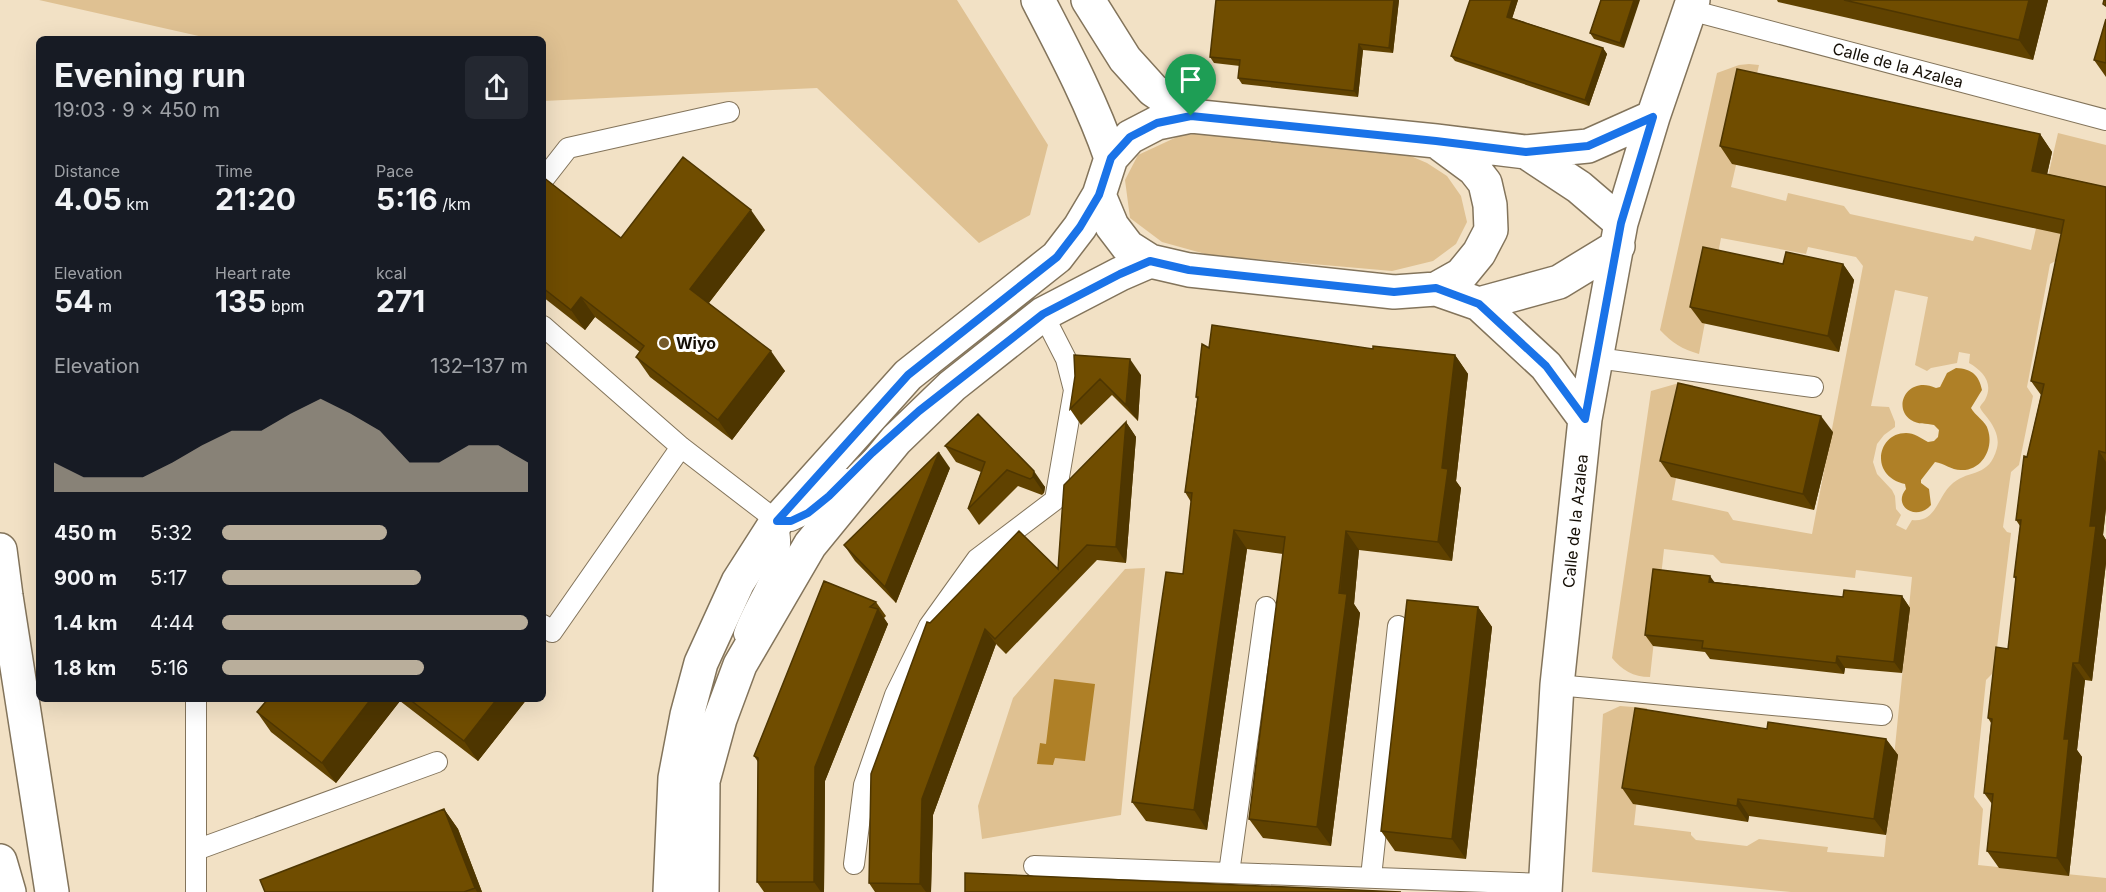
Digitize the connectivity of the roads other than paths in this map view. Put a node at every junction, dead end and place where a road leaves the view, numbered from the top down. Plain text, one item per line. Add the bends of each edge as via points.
1 (1038, 0) edge
2 (1088, 0) edge
3 (1691, 5) edge
4 (729, 112) dead end
5 (1191, 116) junction
6 (1653, 117) junction
7 (2106, 120) edge
8 (1436, 141) junction
9 (1526, 152) junction
10 (1111, 158) junction
11 (546, 176) edge
12 (1099, 195) junction
13 (1619, 234) junction
14 (1150, 261) junction
15 (1436, 288) junction
16 (1479, 304) junction
17 (1043, 314) junction
18 (546, 329) edge
19 (1597, 358) junction
20 (952, 386) junction
21 (1813, 387) dead end
22 (1585, 419) junction
23 (681, 447) junction
24 (777, 521) junction
25 (0, 550) edge
26 (1266, 607) dead end
27 (1398, 626) dead end
28 (546, 627) edge
29 (740, 664) junction
30 (1557, 685) junction
31 (196, 702) edge
32 (1882, 715) dead end
33 (437, 762) dead end
34 (196, 850) junction
35 (0, 861) edge
36 (854, 864) dead end
37 (1035, 866) dead end
38 (1229, 873) junction
39 (1371, 877) junction
40 (1545, 888) edge
41 (9, 892) edge
42 (52, 892) edge
43 (196, 892) edge
44 (670, 892) edge
45 (702, 892) edge

1 - 10 street via 1082,84
2 - 5 street via 1125,59 1153,90
3 - 6 street, Calle de la Azalea
3 - 7 lane, Calle de la Azalea
4 - 11 lane via 568,147
5 - 8 street
5 - 10 street via 1157,123 1130,137
6 - 9 street via 1588,146
6 - 13 street, Calle de la Azalea
8 - 9 street
8 - 15 street via 1474,169 1485,183 1491,230 1461,275
9 - 13 street via 1579,188
10 - 12 street
12 - 14 street via 1112,226 1128,247
12 - 24 street via 1057,257 908,375
13 - 16 street via 1559,282
13 - 19 street, Calle de la Azalea
14 - 15 street via 1189,270 1394,292
14 - 17 street
15 - 16 street
16 - 22 street via 1546,366
17 - 20 street
17 - 36 lane via 1066,359 1074,390 1055,500 977,560 928,626 895,695 864,785
18 - 23 lane
19 - 21 lane
19 - 22 street, Calle de la Azalea
20 - 24 lane via 919,411 808,513 791,521
20 - 29 street via 896,440 810,545
22 - 30 street, Calle de la Azalea
23 - 24 lane
23 - 28 lane via 552,632
24 - 29 lane via 781,542 776,563 750,616
24 - 44 street via 738,582 701,663 675,778
25 - 42 street
26 - 38 lane
27 - 39 lane
29 - 45 street via 703,781
30 - 32 lane
30 - 40 street, Calle de la Azalea
31 - 34 lane
33 - 34 lane
34 - 43 lane
35 - 41 street
37 - 38 lane
38 - 39 lane
39 - 40 lane

